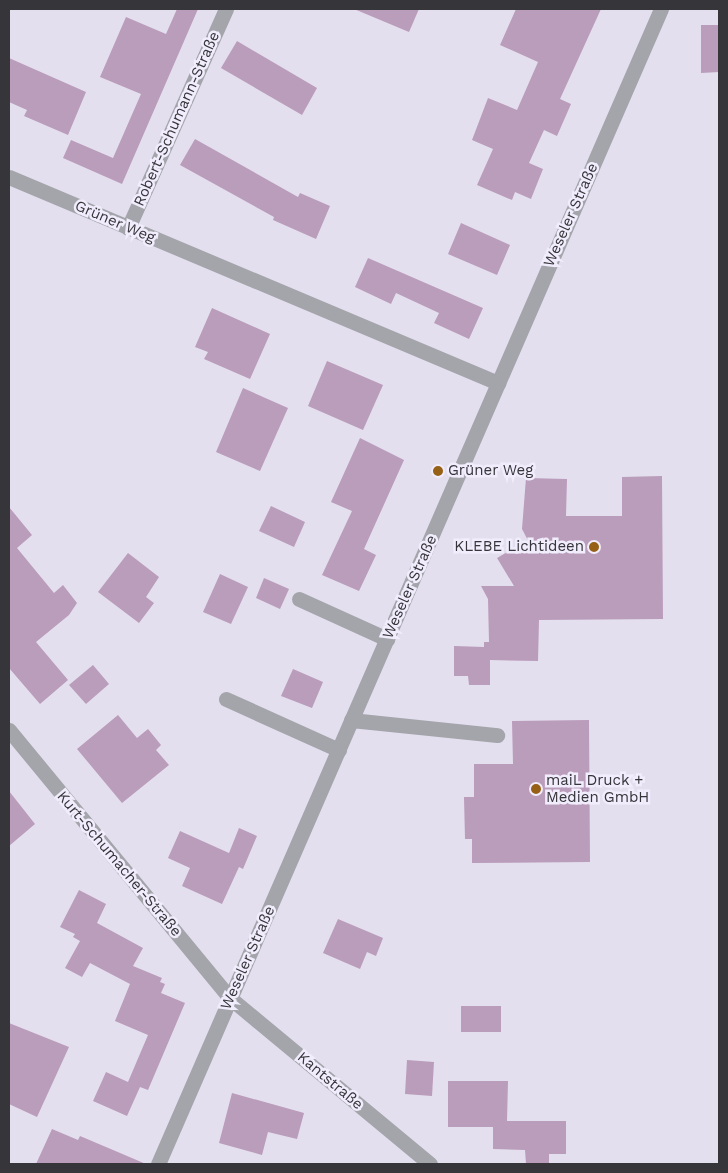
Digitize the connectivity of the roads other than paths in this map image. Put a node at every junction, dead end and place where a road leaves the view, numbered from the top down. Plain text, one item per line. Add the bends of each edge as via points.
1 (226, 9) edge
2 (661, 9) edge
3 (9, 177) edge
4 (128, 228) junction
5 (498, 383) junction
6 (299, 599) dead end
7 (387, 639) junction
8 (226, 699) dead end
9 (351, 720) junction
10 (9, 730) edge
11 (497, 735) dead end
12 (338, 750) junction
13 (230, 998) junction
14 (158, 1164) edge
15 (430, 1164) edge

1 - 4 street, Robert-Schumann-Straße
2 - 5 street, Weseler Straße
3 - 4 street, Grüner Weg
4 - 5 street, Grüner Weg
5 - 7 street, Weseler Straße
6 - 7 street
7 - 9 street, Weseler Straße
8 - 12 street
9 - 11 street
9 - 12 street, Weseler Straße
10 - 13 street, Kurt-Schumacher-Straße
12 - 13 street, Weseler Straße
13 - 14 street, Weseler Straße
13 - 15 street, Kantstraße

